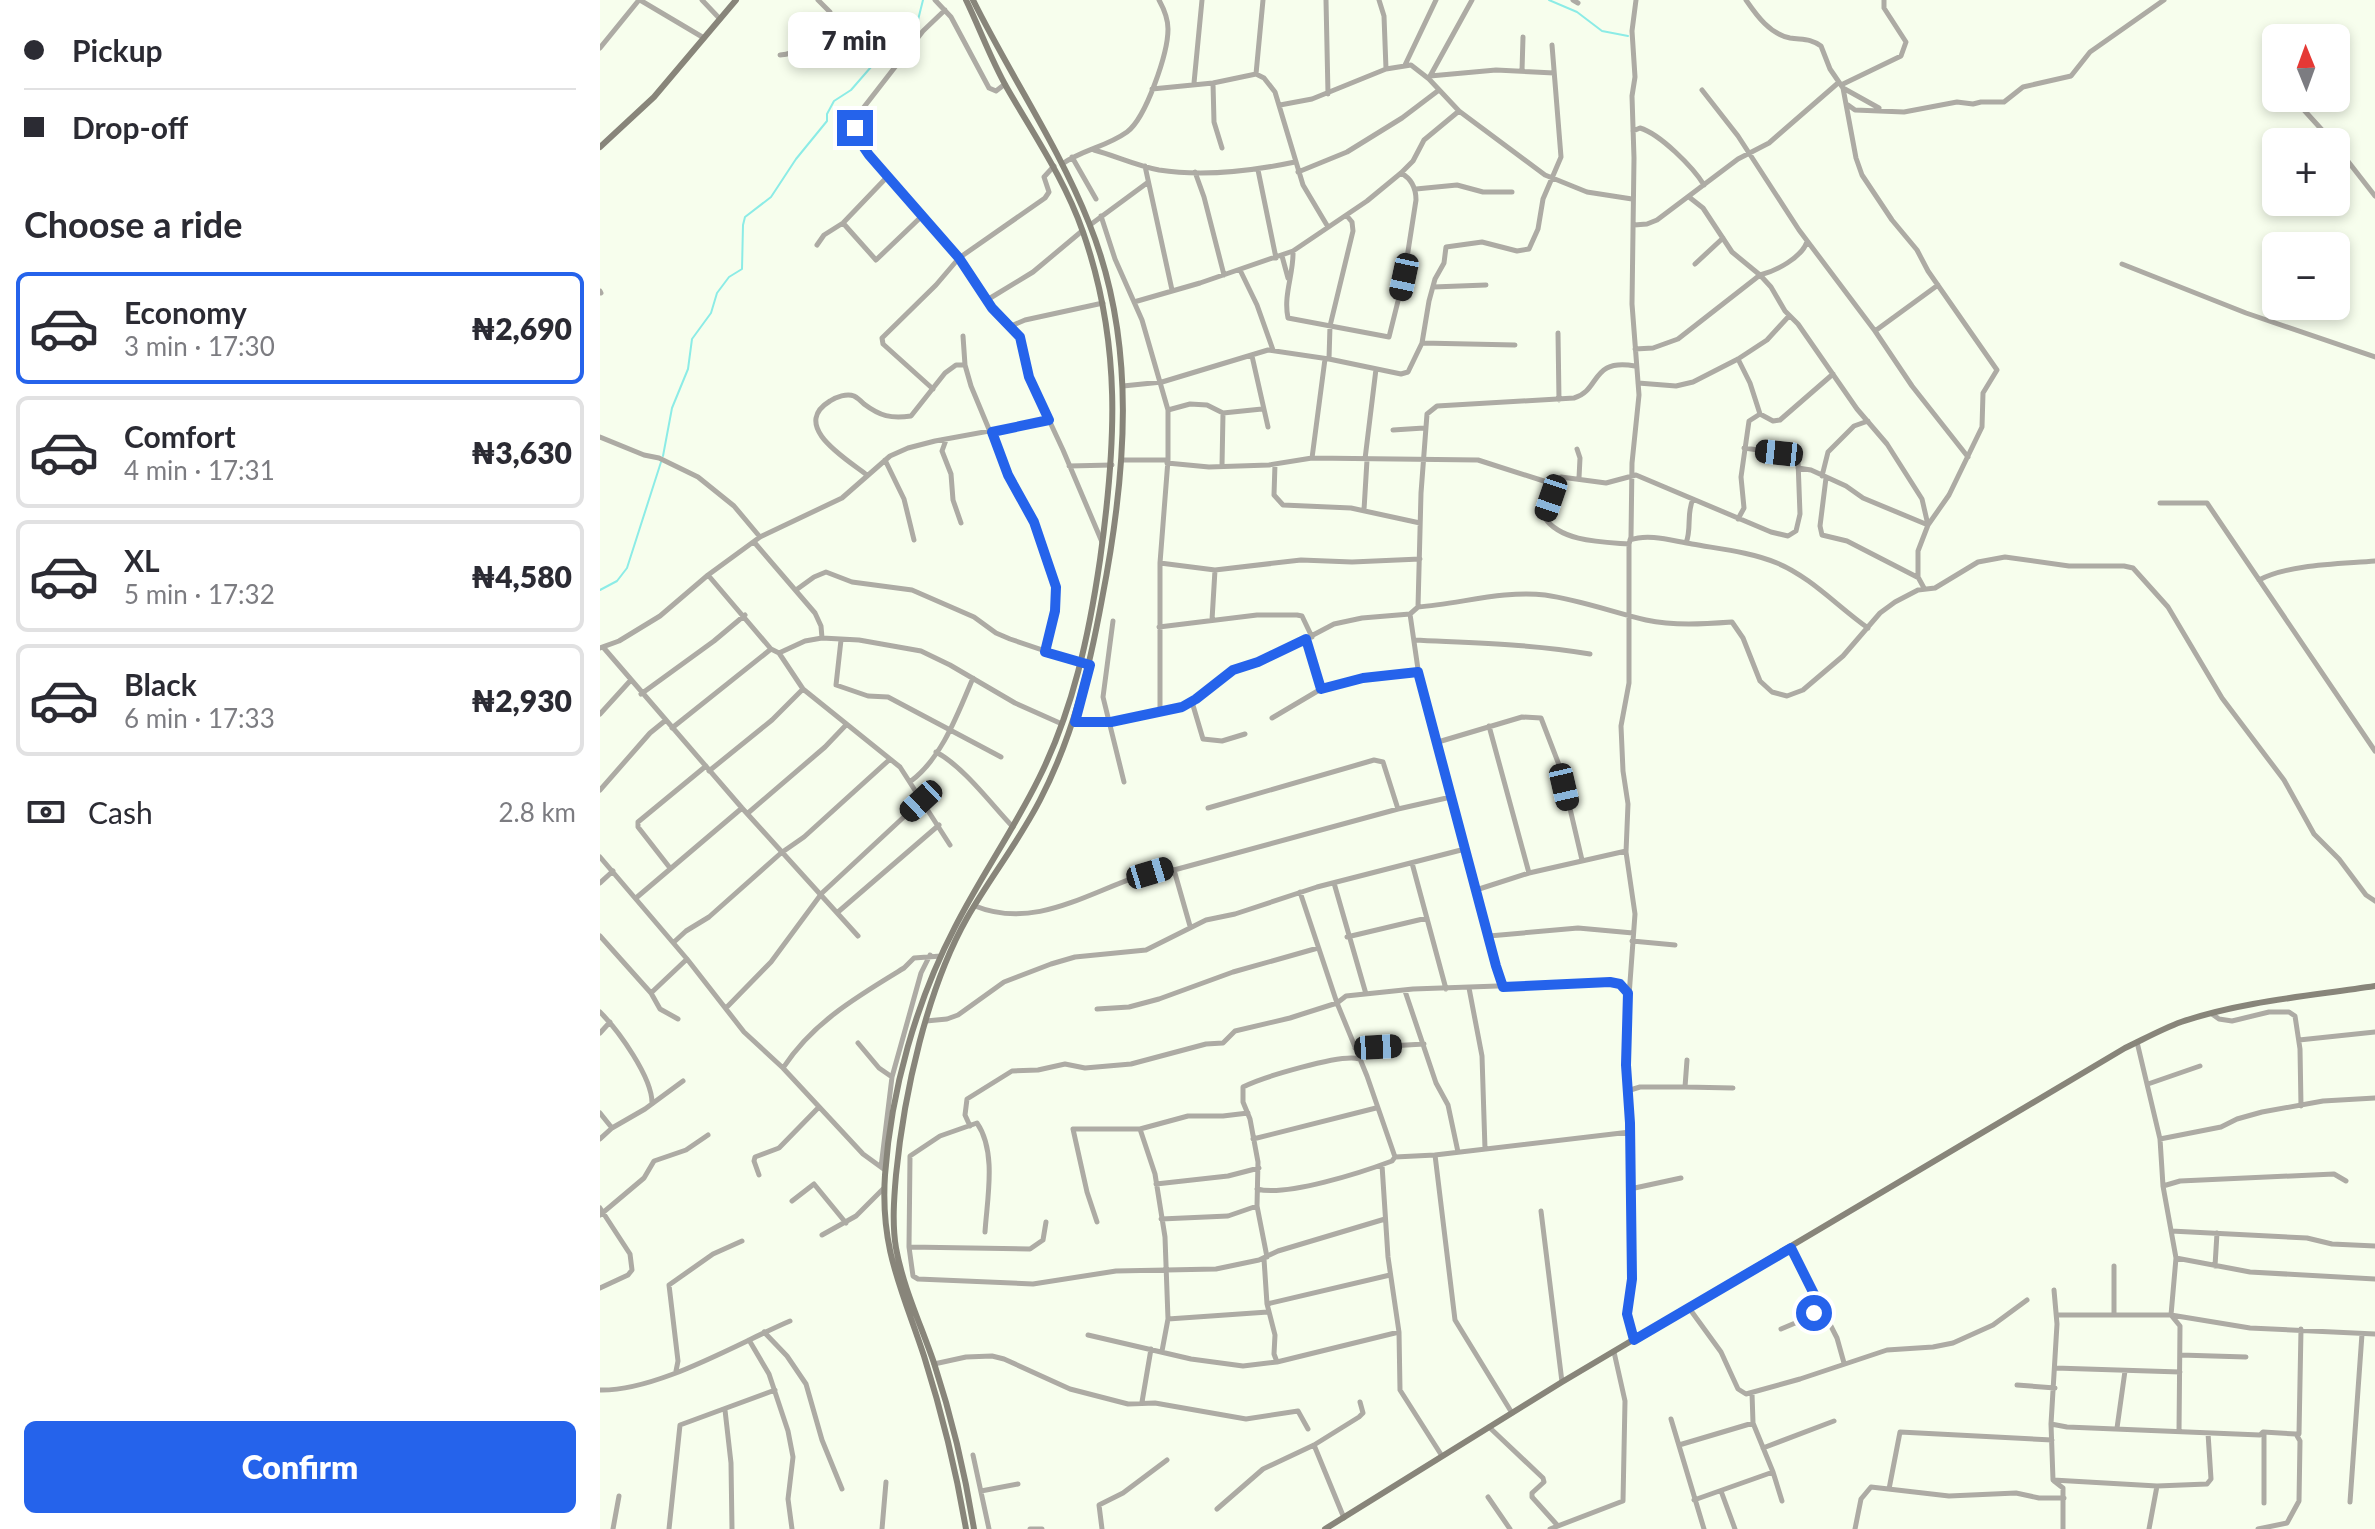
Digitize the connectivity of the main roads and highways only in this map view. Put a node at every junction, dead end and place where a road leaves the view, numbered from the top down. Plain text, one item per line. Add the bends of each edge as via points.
1 (736, 0) edge
2 (966, 0) edge
3 (973, 0) edge
4 (600, 147) edge
5 (2375, 986) edge
6 (966, 1529) edge
7 (974, 1529) edge
8 (1325, 1529) edge

1 - 4 main road via 654,97
2 - 6 main road via 1005,84 1054,166 1082,231 1103,303 1112,388 1112,465 1081,663 1041,774 976,888 925,994 901,1076 883,1169 890,1260 953,1457
3 - 7 main road via 1090,225 1110,290 1123,386 1123,460 1110,561 1075,722 1040,801 959,936 926,1021 905,1107 895,1238 962,1462
5 - 8 main road via 2212,1014 2137,1042 1562,1382

